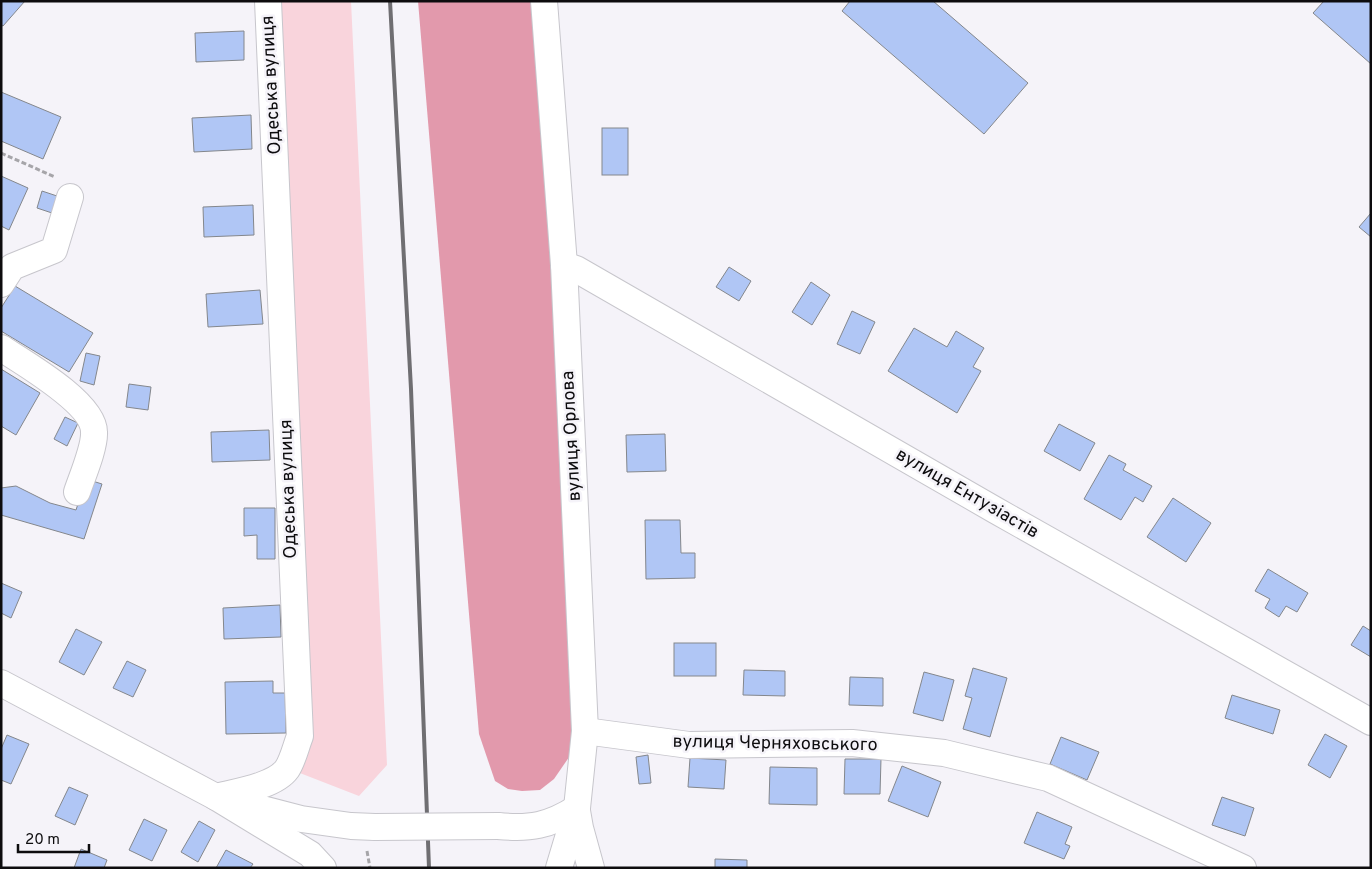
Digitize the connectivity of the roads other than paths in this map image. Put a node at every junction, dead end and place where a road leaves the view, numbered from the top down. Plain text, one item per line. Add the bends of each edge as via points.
1 (268, 1) edge
2 (544, 1) edge
3 (70, 197) road end
4 (564, 265) junction
5 (1, 284) edge
6 (1, 348) edge
7 (77, 492) dead end
8 (1, 683) edge
9 (1371, 722) edge
10 (585, 731) junction
11 (216, 797) junction
12 (576, 808) junction
13 (323, 868) edge
14 (559, 868) edge
15 (591, 868) edge
16 (1244, 868) edge

1 - 11 street, Одеська вулиця via 300,736 287,768 277,778
2 - 4 street, вулиця Орлова
3 - 5 street via 54,250 12,267
4 - 9 street, вулиця Ентузіастів
4 - 10 street, вулиця Орлова
6 - 7 street via 62,389 88,414 94,432
8 - 11 street
10 - 12 street, вулиця Орлова
10 - 16 street, вулиця Черняховського via 689,745 852,743 944,753 1048,778
11 - 12 street, bridge via 301,819 376,827 522,828 561,819
11 - 13 street via 310,854
12 - 14 street, вулиця Орлова
12 - 15 street

